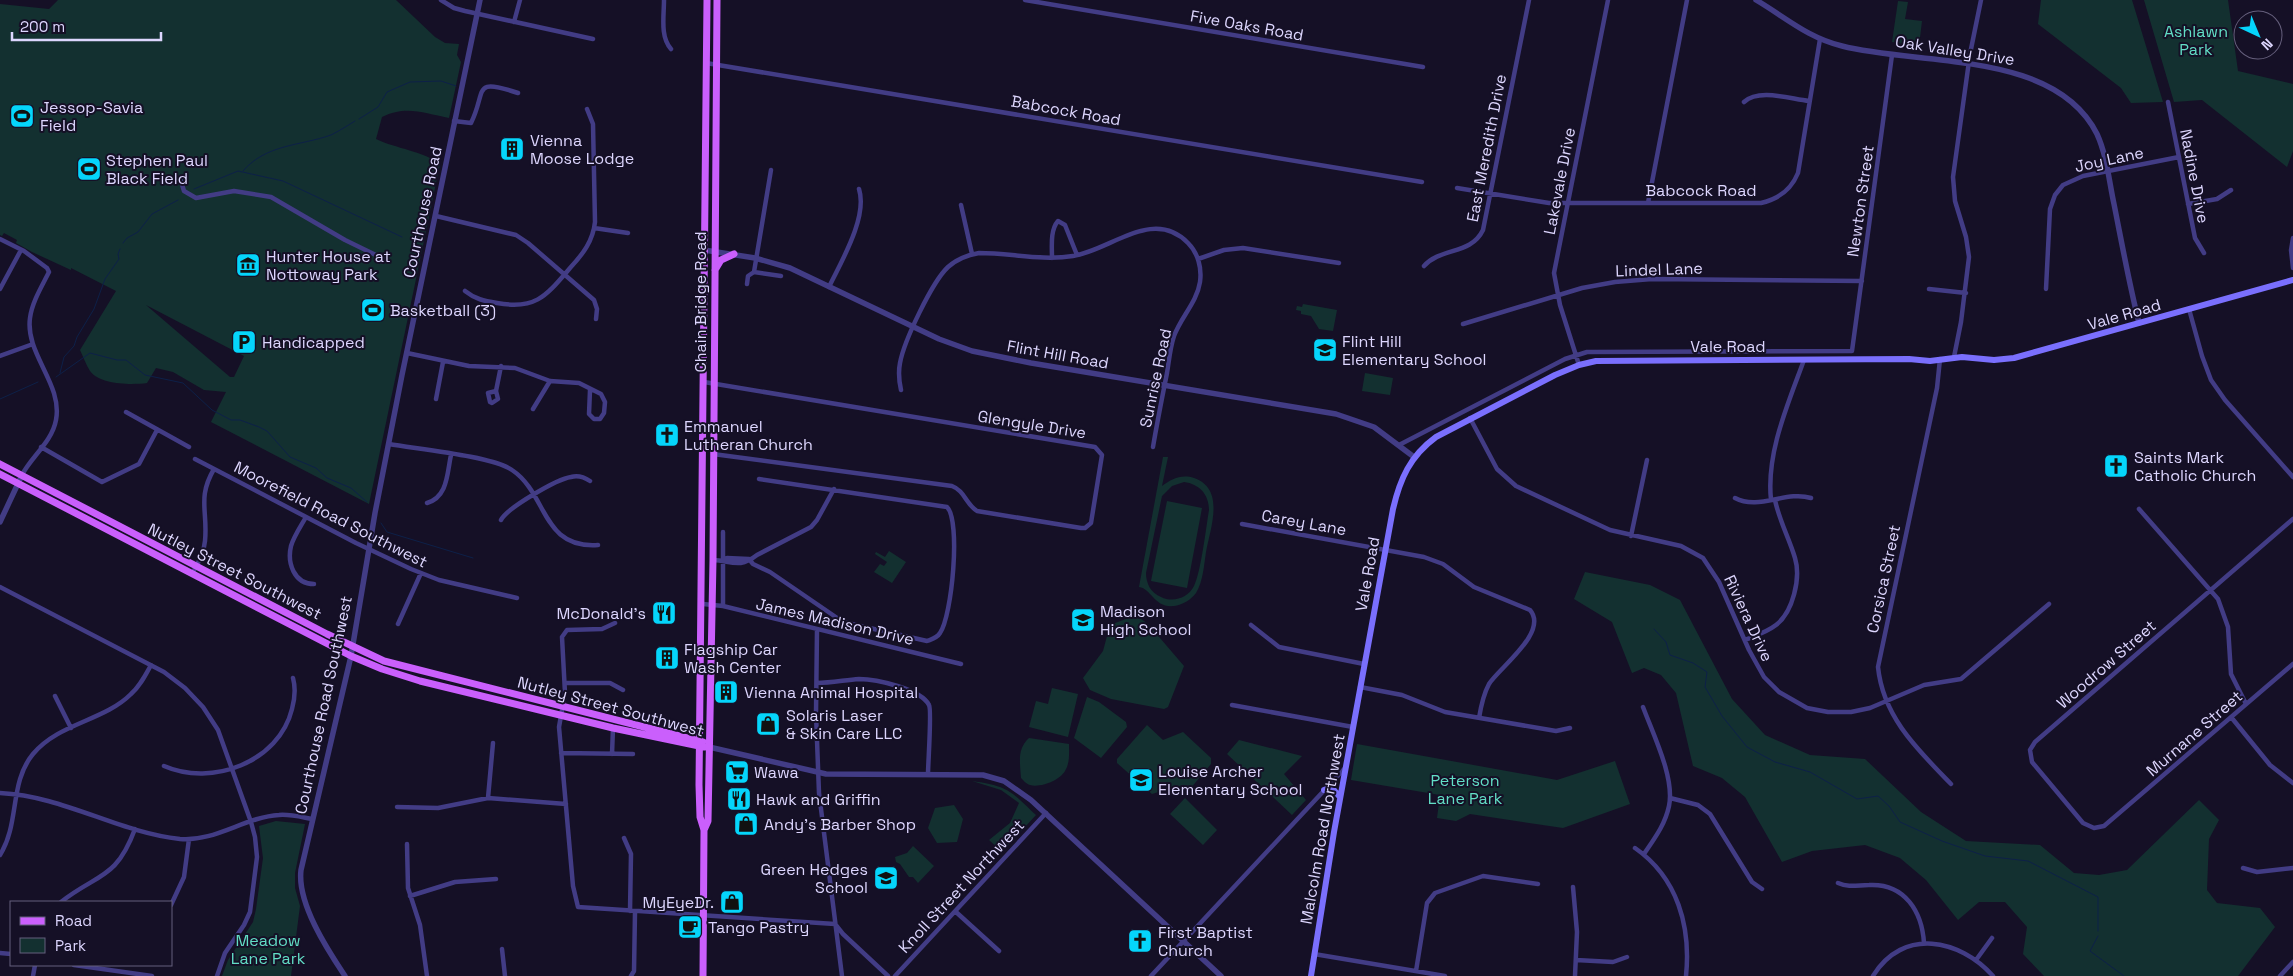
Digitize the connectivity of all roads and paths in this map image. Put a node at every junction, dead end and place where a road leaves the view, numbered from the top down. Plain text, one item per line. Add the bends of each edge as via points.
1 (441, 0) edge
2 (480, 0) edge
3 (520, 0) edge
4 (664, 0) edge
5 (707, 0) edge
6 (717, 0) edge
7 (1025, 0) edge
8 (1529, 0) edge
9 (1608, 0) edge
10 (1687, 0) edge
11 (1981, 0) edge
12 (1759, 1) edge
13 (478, 14) junction
14 (514, 22) junction
15 (593, 39) dead end
16 (1820, 39) junction
17 (671, 49) dead end
18 (1892, 54) junction
19 (706, 63) junction
20 (716, 64) junction
21 (1968, 65) junction
22 (1423, 67) dead end
23 (518, 93) dead end
24 (1809, 101) junction
25 (1744, 102) dead end
26 (2168, 102) dead end
27 (587, 109) dead end
28 (454, 121) junction
29 (2179, 157) junction
30 (772, 170) dead end
31 (2108, 171) junction
32 (180, 178) dead end
33 (1422, 182) dead end
34 (1457, 188) dead end
35 (859, 190) dead end
36 (2231, 190) dead end
37 (1490, 194) junction
38 (1567, 203) junction
39 (1648, 203) junction
40 (2188, 204) junction
41 (961, 205) dead end
42 (436, 216) junction
43 (594, 228) junction
44 (628, 233) dead end
45 (2293, 238) edge
46 (0, 239) edge
47 (21, 250) junction
48 (704, 250) junction
49 (714, 251) junction
50 (2204, 253) dead end
51 (734, 254) junction
52 (972, 254) junction
53 (1077, 255) junction
54 (755, 258) junction
55 (1052, 258) junction
56 (1198, 259) junction
57 (386, 260) dead end
58 (1339, 263) dead end
59 (1424, 266) dead end
60 (2293, 268) edge
61 (754, 272) junction
62 (714, 273) junction
63 (565, 274) junction
64 (781, 276) dead end
65 (2293, 280) edge
66 (1862, 281) junction
67 (747, 284) dead end
68 (829, 286) junction
69 (0, 289) edge
70 (1929, 289) dead end
71 (2046, 289) dead end
72 (464, 291) dead end
73 (1966, 293) junction
74 (1558, 296) junction
75 (2189, 309) junction
76 (596, 319) dead end
77 (2139, 322) junction
78 (1463, 324) dead end
79 (914, 327) junction
80 (33, 344) junction
81 (1852, 351) junction
82 (407, 353) junction
83 (1576, 355) junction
84 (0, 356) edge
85 (1954, 357) junction
86 (1848, 359) junction
87 (1856, 359) junction
88 (1940, 359) junction
89 (1804, 360) junction
90 (443, 362) junction
91 (1579, 365) junction
92 (501, 366) junction
93 (550, 381) junction
94 (704, 382) junction
95 (713, 383) junction
96 (1164, 385) junction
97 (590, 390) junction
98 (901, 390) dead end
99 (496, 391) dead end
100 (436, 399) dead end
101 (533, 409) dead end
102 (126, 412) dead end
103 (1470, 418) junction
104 (157, 430) junction
105 (392, 431) joint
106 (389, 444) junction
107 (1398, 445) junction
108 (41, 447) junction
109 (189, 447) dead end
110 (1153, 448) dead end
111 (713, 454) junction
112 (451, 455) junction
113 (1414, 457) junction
114 (195, 459) dead end
115 (1647, 460) dead end
116 (0, 464) edge
117 (214, 469) junction
118 (0, 474) edge
119 (22, 475) junction
120 (2293, 477) edge
121 (759, 479) dead end
122 (590, 481) dead end
123 (18, 483) junction
124 (834, 489) junction
125 (533, 496) junction
126 (1734, 498) dead end
127 (1810, 498) dead end
128 (1773, 500) junction
129 (427, 503) dead end
130 (2138, 509) dead end
131 (306, 517) junction
132 (2293, 519) edge
133 (500, 520) dead end
134 (0, 522) edge
135 (1242, 524) dead end
136 (723, 532) dead end
137 (1631, 536) junction
138 (598, 545) dead end
139 (369, 549) junction
140 (1385, 550) junction
141 (713, 560) junction
142 (722, 560) junction
143 (751, 561) junction
144 (196, 566) junction
145 (421, 573) junction
146 (192, 574) junction
147 (314, 584) dead end
148 (0, 587) edge
149 (2211, 590) junction
150 (518, 598) dead end
151 (703, 604) junction
152 (712, 604) junction
153 (2050, 604) dead end
154 (723, 606) junction
155 (615, 623) dead end
156 (398, 624) dead end
157 (1251, 625) dead end
158 (817, 629) junction
159 (1745, 640) junction
160 (352, 647) junction
161 (351, 656) junction
162 (961, 664) dead end
163 (1364, 664) junction
164 (2293, 664) edge
165 (151, 665) junction
166 (293, 678) dead end
167 (565, 683) junction
168 (817, 683) junction
169 (1360, 687) junction
170 (623, 690) dead end
171 (55, 696) dead end
172 (1888, 700) junction
173 (2246, 704) junction
174 (1232, 705) dead end
175 (563, 706) junction
176 (1643, 707) dead end
177 (560, 715) junction
178 (1479, 718) junction
179 (2231, 718) junction
180 (1353, 727) junction
181 (71, 728) junction
182 (613, 728) junction
183 (1570, 728) dead end
184 (493, 742) dead end
185 (700, 744) junction
186 (709, 747) junction
187 (561, 753) junction
188 (612, 754) junction
189 (632, 754) dead end
190 (164, 766) dead end
191 (1346, 767) junction
192 (233, 768) junction
193 (817, 773) junction
194 (928, 774) junction
195 (2293, 783) edge
196 (1951, 784) dead end
197 (1324, 790) junction
198 (0, 792) edge
199 (16, 794) junction
200 (1340, 796) junction
201 (488, 798) junction
202 (1670, 798) junction
203 (566, 804) junction
204 (397, 807) dead end
205 (1046, 813) junction
206 (312, 819) junction
207 (251, 822) junction
208 (2110, 822) joint
209 (135, 829) junction
210 (704, 830) junction
211 (624, 838) dead end
212 (189, 839) junction
213 (407, 844) dead end
214 (1635, 848) dead end
215 (1644, 854) junction
216 (0, 855) edge
217 (2243, 868) dead end
218 (2293, 868) edge
219 (496, 879) dead end
220 (1838, 883) dead end
221 (1538, 884) dead end
222 (1573, 886) dead end
223 (1762, 890) dead end
224 (410, 896) junction
225 (62, 901) edge
226 (172, 903) edge
227 (632, 912) junction
228 (956, 912) junction
229 (703, 915) junction
230 (835, 924) junction
231 (1992, 938) dead end
232 (1184, 941) junction
233 (1924, 944) junction
234 (502, 949) dead end
235 (998, 951) dead end
236 (1314, 954) junction
237 (1627, 957) dead end
238 (1576, 960) junction
239 (1976, 960) junction
240 (2293, 962) edge
241 (81, 966) edge
242 (1416, 971) junction
243 (152, 976) edge
244 (217, 976) edge
245 (345, 976) edge
246 (427, 976) edge
247 (505, 976) edge
248 (631, 976) edge
249 (702, 976) edge
250 (842, 976) edge
251 (888, 976) edge
252 (895, 976) edge
253 (1151, 976) edge
254 (1221, 976) edge
255 (1311, 976) edge
256 (1444, 976) edge
257 (1575, 976) edge
258 (1686, 976) edge
259 (1873, 976) edge
260 (1993, 976) edge
261 (2280, 976) edge

1 - 13 street via 454,8
2 - 13 street, Courthouse Road
3 - 14 street
4 - 17 street via 664,36
5 - 19 main road, Chain Bridge Road
6 - 20 main road, Chain Bridge Road
7 - 22 street, Five Oaks Road
8 - 37 street, East Meredith Drive
9 - 38 street, Lakevale Drive
10 - 39 street
11 - 21 street
12 - 16 street, Oak Valley Drive via 1796,28
13 - 14 street
13 - 28 street, Courthouse Road
14 - 15 street
16 - 18 street, Oak Valley Drive via 1855,49
16 - 24 street, Babcock Road
18 - 21 street, Oak Valley Drive
18 - 66 street, Newton Street
19 - 20 street, Babcock Road
19 - 48 main road, Chain Bridge Road
20 - 33 street, Babcock Road
20 - 49 main road, Chain Bridge Road
21 - 31 street, Oak Valley Drive via 2028,77 2068,99 2094,129
21 - 73 street via 1953,177 1955,201 1968,247
23 - 28 street via 489,86 480,95 471,123
24 - 25 street via 1760,95
24 - 39 street, Babcock Road via 1798,173 1780,196 1761,203
26 - 29 street, Nadine Drive
27 - 43 street via 593,124
28 - 42 street, Courthouse Road
29 - 31 street, Joy Lane
29 - 40 street, Nadine Drive
30 - 54 street
31 - 71 street, Joy Lane via 2074,179 2063,185 2055,196 2050,216
31 - 77 street, Oak Valley Drive
32 - 57 street via 185,193 196,198 237,191 276,199
34 - 37 street, Babcock Road
35 - 68 street via 858,218
36 - 40 street via 2216,199
37 - 38 street, Babcock Road
37 - 59 street, East Meredith Drive via 1484,226 1476,241
38 - 39 street, Babcock Road
38 - 74 street, Lakevale Drive via 1555,266
40 - 50 street, Nadine Drive via 2195,238
41 - 52 street
42 - 63 street via 516,235
42 - 82 street, Courthouse Road
43 - 44 street
43 - 63 street via 585,251
45 - 60 street
46 - 47 street
47 - 69 street
47 - 80 street via 49,272 30,316
48 - 49 street, Flint Hill Road
48 - 94 main road, Chain Bridge Road
49 - 51 street, Flint Hill Road
49 - 62 main road, Chain Bridge Road
51 - 54 street, Flint Hill Road
51 - 62 main road via 721,260
52 - 55 street
52 - 79 street via 954,262 942,273
53 - 55 street
53 - 55 street via 1065,225 1058,221 1053,234
53 - 56 street via 1143,230 1158,228 1184,238
54 - 61 street
54 - 68 street, Flint Hill Road via 790,268
56 - 58 street via 1224,250 1243,248
56 - 96 street, Sunrise Road via 1201,274 1198,289 1175,334
61 - 64 street
61 - 67 street via 748,276
62 - 95 main road, Chain Bridge Road
63 - 72 street via 543,298 523,305 479,300
63 - 76 street via 594,300
65 - 75 main road, Vale Road
66 - 74 street, Lindel Lane via 1635,280 1598,285
66 - 81 street, Newton Street
68 - 79 street, Flint Hill Road
70 - 73 street
73 - 85 street
74 - 78 street, Lindel Lane
74 - 83 street, Lakevale Drive
75 - 77 main road, Vale Road
75 - 120 street via 2211,380
77 - 85 main road, Vale Road via 2014,358
79 - 96 street, Flint Hill Road via 988,356
79 - 98 street via 900,363
80 - 84 street
80 - 108 street via 56,407 54,427
81 - 83 street via 1602,350
81 - 86 street, Newton Street
81 - 87 street
82 - 90 street
82 - 105 street, Courthouse Road
83 - 91 street, Lakevale Drive
83 - 107 street
85 - 88 main road, Vale Road
86 - 87 main road, Vale Road
86 - 89 main road, Vale Road
87 - 88 main road, Vale Road
88 - 172 street, Corsica Street via 1938,388 1878,659 1879,676
89 - 91 main road, Vale Road via 1605,360
89 - 128 street via 1779,435 1771,474
90 - 92 street
90 - 100 street
91 - 103 main road, Vale Road
92 - 93 street via 526,370
92 - 99 street
93 - 97 street via 574,382
93 - 101 street
94 - 95 street, Glengyle Drive
94 - 151 main road, Chain Bridge Road
95 - 111 main road, Chain Bridge Road
95 - 111 street, Glengyle Drive via 1095,447 1102,455 1090,523 1081,528 977,510 968,504 963,493 952,486
96 - 107 street, Flint Hill Road via 1343,416 1374,428
96 - 110 street, Sunrise Road
97 - 97 street via 601,394 605,402 600,419 589,414
102 - 104 street
103 - 113 main road, Vale Road via 1436,437
103 - 137 street, Riviera Drive via 1492,461 1507,481 1610,530
104 - 108 street via 139,464 102,482
104 - 109 street
105 - 106 street, Courthouse Road Southwest
106 - 112 street
106 - 139 street, Courthouse Road Southwest
107 - 113 street, Flint Hill Road
108 - 119 street
111 - 141 main road, Chain Bridge Road
112 - 125 street via 504,465 523,480
112 - 129 street via 443,491
113 - 140 main road, Vale Road via 1399,486
114 - 117 street, Moorefield Road Southwest
115 - 137 street
116 - 119 main road, Nutley Street Southwest
117 - 131 street, Moorefield Road Southwest
117 - 144 street via 204,489 205,543
118 - 123 main road, Nutley Street Southwest
119 - 123 street
119 - 144 main road, Nutley Street Southwest
121 - 124 street
122 - 125 street via 571,476
123 - 134 street
123 - 146 main road, Nutley Street Southwest
124 - 143 street via 814,524
124 - 143 street via 942,504 950,510 953,518 953,578 947,613 936,638 922,641 843,622
125 - 133 street via 510,508
125 - 138 street via 559,534 580,544
126 - 128 street via 1750,502
127 - 128 street via 1798,495
128 - 159 street via 1796,562 1794,592 1781,620 1770,629
130 - 149 street
131 - 139 street, Moorefield Road Southwest
131 - 147 street via 292,542 290,560 297,577 305,583
132 - 149 street, Woodrow Street
135 - 140 street, Carey Lane
136 - 142 street
137 - 159 street, Riviera Drive via 1681,546 1704,558 1719,582
139 - 145 street, Moorefield Road Southwest
139 - 160 street, Courthouse Road Southwest
140 - 163 main road, Vale Road
140 - 178 street, Carey Lane via 1436,561 1474,587 1533,613 1529,639 1488,686
141 - 142 street
141 - 152 main road, Chain Bridge Road
142 - 143 street via 746,558
142 - 154 street
144 - 146 street
144 - 160 main road, Nutley Street Southwest
145 - 150 street, Moorefield Road Southwest
145 - 156 street
146 - 161 main road, Nutley Street Southwest
148 - 165 street
149 - 173 street via 2226,618 2231,674
149 - 208 street, Woodrow Street via 2044,734 2030,750 2036,768 2083,823 2094,828
151 - 152 street, James Madison Drive
151 - 185 main road, Chain Bridge Road
152 - 154 street, James Madison Drive
152 - 186 main road, Chain Bridge Road
153 - 172 street, Riviera Drive via 1961,679 1930,683
154 - 158 street, James Madison Drive
155 - 167 street via 602,630 568,630 562,638
157 - 163 street via 1279,647
158 - 162 street, James Madison Drive
158 - 168 street
159 - 172 street, Riviera Drive via 1764,676 1779,692 1798,704 1817,711 1839,713 1861,710
160 - 161 street, Courthouse Road Southwest
160 - 175 main road, Nutley Street Southwest via 402,666
161 - 177 main road, Nutley Street Southwest via 398,675
161 - 206 street, Courthouse Road Southwest
163 - 169 main road, Vale Road
164 - 173 street, Murnane Street
165 - 181 street via 138,687 123,701
165 - 192 street via 180,684 203,707 218,730
166 - 192 street via 295,698 282,734 262,754
167 - 170 street via 610,683
167 - 175 street
168 - 193 street
168 - 194 street via 860,679 919,695 931,711
169 - 178 street via 1402,695 1445,712
169 - 180 main road, Malcolm Road Northwest
171 - 181 street
172 - 196 street, Corsica Street via 1908,739
173 - 179 street, Murnane Street
174 - 180 street
175 - 177 street
175 - 185 main road, Nutley Street Southwest
176 - 202 street via 1666,771
177 - 182 main road, Nutley Street Southwest
177 - 187 street
178 - 183 street via 1556,731
179 - 195 street via 2270,764
179 - 208 street, Murnane Street
180 - 191 main road, Malcolm Road Northwest
181 - 199 street via 46,742 32,755
182 - 185 main road, Nutley Street Southwest
182 - 188 street
184 - 201 street
185 - 186 main road, Nutley Street Southwest
185 - 210 main road, Chain Bridge Road via 700,817
186 - 193 street
186 - 210 main road, Chain Bridge Road via 708,820
187 - 188 street
187 - 203 street
188 - 189 street
190 - 192 street via 193,774
191 - 197 street
191 - 200 main road, Malcolm Road Northwest
192 - 207 street
193 - 194 street
193 - 230 street
194 - 205 street via 996,778 1014,786
197 - 200 main road via 1332,788
197 - 232 street
198 - 199 street
199 - 209 street via 65,804
199 - 216 street via 11,834
200 - 236 main road, Malcolm Road Northwest
201 - 203 street
201 - 204 street via 438,808
202 - 215 street via 1662,826
202 - 223 street via 1698,805 1710,814 1752,882
203 - 227 street via 573,886 578,907
205 - 228 street, Knoll Street Northwest
205 - 232 street
206 - 207 street via 278,815
206 - 245 street, Courthouse Road Southwest via 301,870 302,895
207 - 212 street
207 - 244 street via 257,857 250,912 226,953
209 - 212 street
209 - 225 street via 125,853 112,869
210 - 229 main road
211 - 227 street via 631,854
212 - 226 street via 184,877
213 - 224 street
214 - 215 street
215 - 258 street via 1661,873 1679,905 1688,944
217 - 218 street via 2257,872
219 - 224 street via 455,882
220 - 233 street via 1848,887 1884,886 1904,896 1919,914
221 - 242 street via 1479,877 1435,893 1427,903
222 - 238 street via 1577,921
224 - 246 street via 420,925
227 - 229 street
227 - 248 street via 634,971
228 - 235 street
228 - 252 street, Knoll Street Northwest
229 - 230 street
229 - 249 main road
230 - 250 street
230 - 251 street
231 - 239 street
232 - 253 street
232 - 254 street
233 - 239 street via 1948,946
233 - 259 street via 1895,953
234 - 247 street
236 - 242 street
236 - 255 main road, Malcolm Road Northwest
237 - 238 street via 1613,962
238 - 257 street
239 - 260 street
240 - 261 street
241 - 243 street
242 - 256 street

